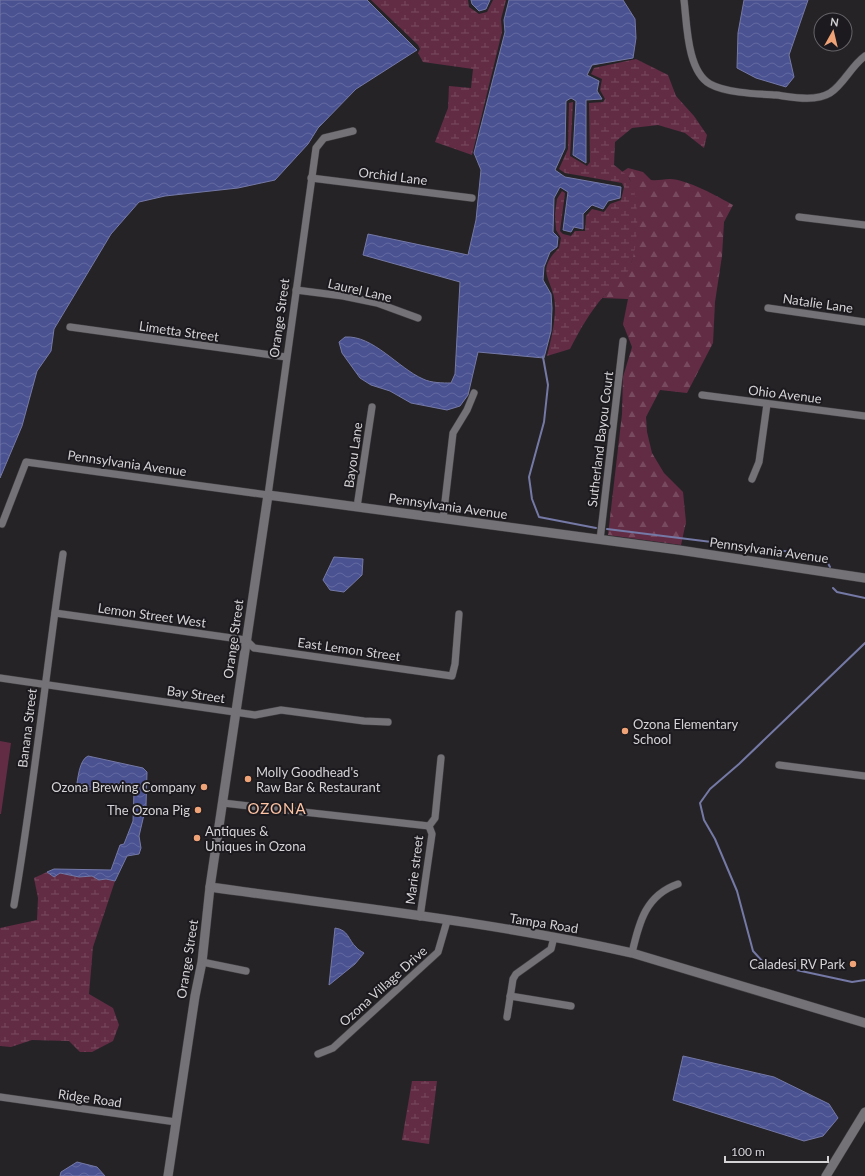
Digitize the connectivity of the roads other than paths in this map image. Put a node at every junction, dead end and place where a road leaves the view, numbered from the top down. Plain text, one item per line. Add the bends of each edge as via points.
1 (684, 0) edge
2 (865, 56) edge
3 (353, 131) dead end
4 (311, 178) junction
5 (472, 198) dead end
6 (799, 217) dead end
7 (865, 225) edge
8 (296, 290) junction
9 (768, 308) dead end
10 (418, 318) dead end
11 (865, 322) edge
12 (70, 327) dead end
13 (623, 340) dead end
14 (286, 357) junction
15 (474, 392) dead end
16 (702, 395) dead end
17 (767, 404) junction
18 (372, 407) dead end
19 (865, 416) edge
20 (752, 479) dead end
21 (268, 495) junction
22 (357, 507) junction
23 (443, 519) junction
24 (2, 524) dead end
25 (600, 540) junction
26 (63, 554) dead end
27 (865, 578) edge
28 (55, 613) junction
29 (459, 614) dead end
30 (246, 640) junction
31 (0, 678) edge
32 (44, 684) junction
33 (236, 712) junction
34 (388, 722) dead end
35 (441, 758) dead end
36 (779, 765) dead end
37 (865, 776) edge
38 (223, 803) junction
39 (429, 826) junction
40 (678, 884) dead end
41 (210, 887) junction
42 (14, 905) dead end
43 (420, 917) junction
44 (446, 921) junction
45 (554, 937) junction
46 (632, 952) junction
47 (202, 962) junction
48 (246, 971) dead end
49 (510, 996) junction
50 (571, 1006) dead end
51 (507, 1017) dead end
52 (865, 1023) edge
53 (318, 1054) dead end
54 (0, 1097) edge
55 (865, 1112) edge
56 (176, 1122) junction
57 (168, 1176) edge
58 (826, 1176) edge

1 - 2 street via 696,68 710,84 725,89 766,95 820,97 836,89
3 - 4 street, Orange Street via 324,138 319,142
4 - 5 street, Orchid Lane
4 - 8 street, Orange Street
6 - 7 street
8 - 10 street, Laurel Lane via 377,303
8 - 14 street, Orange Street
9 - 11 street, Natalie Lane
12 - 14 street, Limetta Street
13 - 25 street, Sutherland Bayou Court
14 - 21 street, Orange Street
15 - 23 street via 453,433
16 - 17 street, Ohio Avenue
17 - 19 street, Ohio Avenue
17 - 20 street via 759,462
18 - 22 street, Bayou Lane
21 - 22 street, Pennsylvania Avenue
21 - 24 street, Pennsylvania Avenue via 26,462
21 - 30 street, Orange Street
22 - 23 street, Pennsylvania Avenue
23 - 25 street, Pennsylvania Avenue
25 - 27 street, Pennsylvania Avenue
26 - 28 street, Banana Street
28 - 30 street, Lemon Street West
28 - 32 street, Banana Street
29 - 30 street, East Lemon Street via 452,676 254,648
30 - 33 street, Orange Street
31 - 32 street, Bay Street
32 - 33 street, Bay Street
32 - 42 street, Banana Street via 28,824
33 - 34 street, Bay Street via 255,715 281,710
33 - 38 street, Orange Street
35 - 39 street, Marie street via 435,818
36 - 37 street
38 - 39 street
38 - 41 street, Orange Street
39 - 43 street, Marie street via 432,834
40 - 46 street via 668,887 655,897 645,910
41 - 43 street, Tampa Road
41 - 47 street, Orange Street
43 - 44 street, Tampa Road
44 - 45 street, Tampa Road
44 - 53 street, Ozona Village Drive via 438,952 333,1048
45 - 46 street, Tampa Road
45 - 49 street via 551,950 513,978
46 - 52 street, Tampa Road
47 - 48 street
47 - 56 street, Orange Street via 194,996
49 - 50 street
49 - 51 street
54 - 56 street, Ridge Road
55 - 58 street
56 - 57 street, Orange Street

